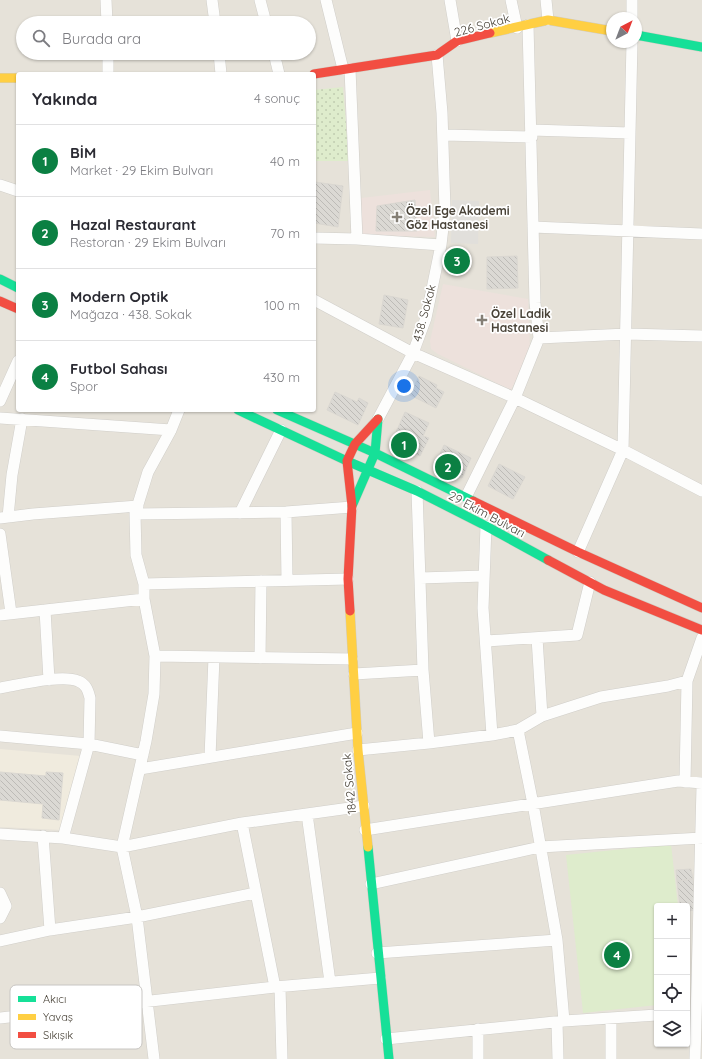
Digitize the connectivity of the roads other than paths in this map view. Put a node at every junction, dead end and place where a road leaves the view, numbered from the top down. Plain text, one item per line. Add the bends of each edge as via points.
1 (106, 0) edge
2 (212, 0) edge
3 (260, 0) edge
4 (326, 0) edge
5 (450, 0) edge
6 (511, 0) edge
7 (546, 0) edge
8 (632, 0) edge
9 (632, 12) edge
10 (107, 16) edge
11 (214, 16) edge
12 (264, 16) edge
13 (548, 20) junction
14 (528, 25) junction
15 (517, 28) junction
16 (606, 30) edge
17 (642, 36) edge
18 (457, 42) junction
19 (702, 47) edge
20 (632, 48) edge
21 (437, 55) junction
22 (108, 60) edge
23 (220, 60) edge
24 (276, 60) edge
25 (346, 69) junction
26 (108, 72) edge
27 (221, 72) edge
28 (279, 72) edge
29 (316, 74) edge
30 (0, 78) edge
31 (16, 78) edge
32 (630, 133) junction
33 (532, 134) junction
34 (443, 135) junction
35 (0, 184) edge
36 (16, 190) edge
37 (533, 227) junction
38 (628, 230) junction
39 (702, 234) edge
40 (316, 238) edge
41 (357, 239) junction
42 (441, 245) junction
43 (0, 279) edge
44 (16, 287) edge
45 (0, 301) edge
46 (316, 301) edge
47 (16, 309) edge
48 (626, 334) junction
49 (702, 336) edge
50 (539, 338) junction
51 (413, 353) junction
52 (16, 365) edge
53 (515, 398) junction
54 (0, 401) edge
55 (178, 412) edge
56 (242, 412) edge
57 (282, 412) edge
58 (0, 418) edge
59 (22, 419) junction
60 (378, 420) junction
61 (170, 430) junction
62 (281, 430) junction
63 (355, 444) junction
64 (624, 450) junction
65 (375, 453) junction
66 (347, 461) junction
67 (368, 470) junction
68 (416, 491) junction
69 (702, 491) edge
70 (466, 497) junction
71 (352, 507) junction
72 (136, 510) junction
73 (286, 512) junction
74 (240, 513) junction
75 (4, 518) edge
76 (486, 526) junction
77 (0, 534) edge
78 (578, 552) junction
79 (484, 576) junction
80 (420, 578) junction
81 (348, 579) junction
82 (287, 580) junction
83 (260, 581) junction
84 (590, 582) junction
85 (144, 584) junction
86 (144, 599) junction
87 (702, 608) edge
88 (45, 610) junction
89 (5, 614) edge
90 (702, 630) edge
91 (537, 638) junction
92 (702, 638) edge
93 (486, 642) junction
94 (155, 656) junction
95 (214, 657) junction
96 (260, 658) junction
97 (352, 659) junction
98 (423, 670) junction
99 (354, 674) junction
100 (49, 680) junction
101 (687, 681) junction
102 (0, 688) edge
103 (542, 716) junction
104 (518, 730) junction
105 (357, 732) junction
106 (492, 735) junction
107 (0, 736) edge
108 (429, 743) junction
109 (89, 744) junction
110 (358, 750) junction
111 (143, 756) junction
112 (210, 757) junction
113 (140, 769) junction
114 (685, 782) junction
115 (702, 783) edge
116 (702, 787) edge
117 (533, 804) junction
118 (364, 806) junction
119 (307, 814) junction
120 (242, 823) junction
121 (365, 830) junction
122 (0, 834) edge
123 (42, 836) junction
124 (63, 838) junction
125 (701, 838) edge
126 (122, 847) junction
127 (540, 847) junction
128 (372, 884) junction
129 (0, 893) edge
130 (256, 893) junction
131 (136, 917) junction
132 (0, 918) edge
133 (50, 930) junction
134 (557, 940) junction
135 (0, 941) edge
136 (377, 953) junction
137 (700, 968) edge
138 (380, 978) junction
139 (330, 982) junction
140 (278, 987) junction
141 (148, 1001) junction
142 (142, 1002) edge
143 (695, 1013) edge
144 (654, 1015) edge
145 (10, 1017) edge
146 (0, 1018) edge
147 (611, 1018) junction
148 (560, 1021) junction
149 (478, 1030) junction
150 (386, 1039) junction
151 (154, 1059) edge
152 (282, 1059) edge
153 (389, 1059) edge
154 (478, 1059) edge
155 (558, 1059) edge
156 (611, 1059) edge
157 (695, 1059) edge

1 - 10 street
2 - 11 street
3 - 12 street
4 - 25 street
5 - 18 street
6 - 15 street
7 - 13 street
8 - 9 street
13 - 14 street, 226 Sokak
13 - 16 street, 226 Sokak
14 - 15 street, 226 Sokak
14 - 33 street
15 - 18 street, 226 Sokak
17 - 19 street
18 - 21 street, 226 Sokak
20 - 32 street
21 - 25 street, 226 Sokak
21 - 34 street, 438. Sokak
22 - 26 street
23 - 27 street
24 - 28 street
25 - 29 street, 226 Sokak
25 - 41 street
30 - 31 street
32 - 33 street
32 - 38 street
33 - 34 street
33 - 37 street
34 - 42 street, 438. Sokak via 445,210
35 - 36 street
37 - 38 street
37 - 50 street via 535,303
38 - 39 street
38 - 48 street
40 - 41 street
41 - 42 street
42 - 51 street, 438. Sokak via 426,318
43 - 44 street
45 - 47 street
46 - 51 street
48 - 49 street
48 - 50 street
48 - 64 street
50 - 53 street
51 - 53 street
51 - 60 street, 438. Sokak
52 - 54 street
53 - 64 street
53 - 70 street
55 - 61 street
56 - 62 street, 29 Ekim Bulvarı
57 - 63 street, 29 Ekim Bulvarı
58 - 59 street
59 - 61 street
59 - 75 street
60 - 63 street
60 - 65 street
61 - 72 street via 148,472
62 - 66 street, 29 Ekim Bulvarı
62 - 74 street
63 - 65 street, 29 Ekim Bulvarı
63 - 66 street
64 - 69 street
64 - 78 street
65 - 67 street
65 - 70 street, 29 Ekim Bulvarı
66 - 67 street, 29 Ekim Bulvarı
66 - 71 street
67 - 68 street, 29 Ekim Bulvarı
67 - 71 street
68 - 76 street, 29 Ekim Bulvarı
68 - 80 street
70 - 78 street, 29 Ekim Bulvarı
71 - 73 street
71 - 81 street, 1842 Sokak
72 - 74 street
72 - 75 street
72 - 85 street via 136,555
73 - 74 street
73 - 82 street
76 - 79 street
76 - 84 street, 29 Ekim Bulvarı
77 - 89 street
78 - 87 street, 29 Ekim Bulvarı
79 - 80 street
79 - 93 street
80 - 98 street
81 - 82 street
81 - 97 street, 1842 Sokak
82 - 83 street
83 - 85 street
83 - 96 street
84 - 90 street, 29 Ekim Bulvarı
84 - 91 street via 577,635
85 - 86 street
86 - 88 street
86 - 94 street
88 - 89 street
88 - 100 street
91 - 93 street
91 - 103 street
92 - 101 street
93 - 106 street
94 - 95 street
94 - 111 street via 154,694
95 - 96 street
95 - 112 street
96 - 97 street
97 - 99 street, 1842 Sokak
98 - 99 street
98 - 108 street
99 - 105 street, 1842 Sokak
100 - 102 street
100 - 109 street via 72,679 85,685 90,698
101 - 103 street via 601,697
101 - 114 street
103 - 104 street
104 - 106 street
104 - 117 street
105 - 110 street, 1842 Sokak
105 - 112 street
106 - 108 street
107 - 109 street
108 - 110 street
109 - 111 street
109 - 124 street
110 - 118 street, 1842 Sokak
111 - 113 street
112 - 113 street
113 - 126 street
114 - 115 street
114 - 117 street
116 - 125 street
117 - 121 street
117 - 127 street
118 - 119 street
118 - 121 street, 1842 Sokak
119 - 120 street
119 - 139 street
120 - 126 street
120 - 130 street
121 - 128 street, 1842 Sokak
122 - 123 street
123 - 124 street
123 - 133 street
124 - 126 street
125 - 127 street
125 - 137 street
126 - 131 street
127 - 128 street
127 - 134 street
128 - 136 street, 1842 Sokak
129 - 132 street via 6,906
130 - 131 street
130 - 140 street
131 - 133 street
131 - 141 street
133 - 135 street
134 - 136 street
134 - 148 street
136 - 138 street, 1842 Sokak
137 - 143 street
138 - 139 street
138 - 150 street, 1842 Sokak
139 - 140 street
140 - 141 street
140 - 152 street
141 - 142 street
141 - 151 street
143 - 157 street
144 - 147 street
145 - 146 street
147 - 148 street
147 - 156 street
148 - 149 street
148 - 155 street
149 - 150 street
149 - 154 street
150 - 153 street, 1842 Sokak

